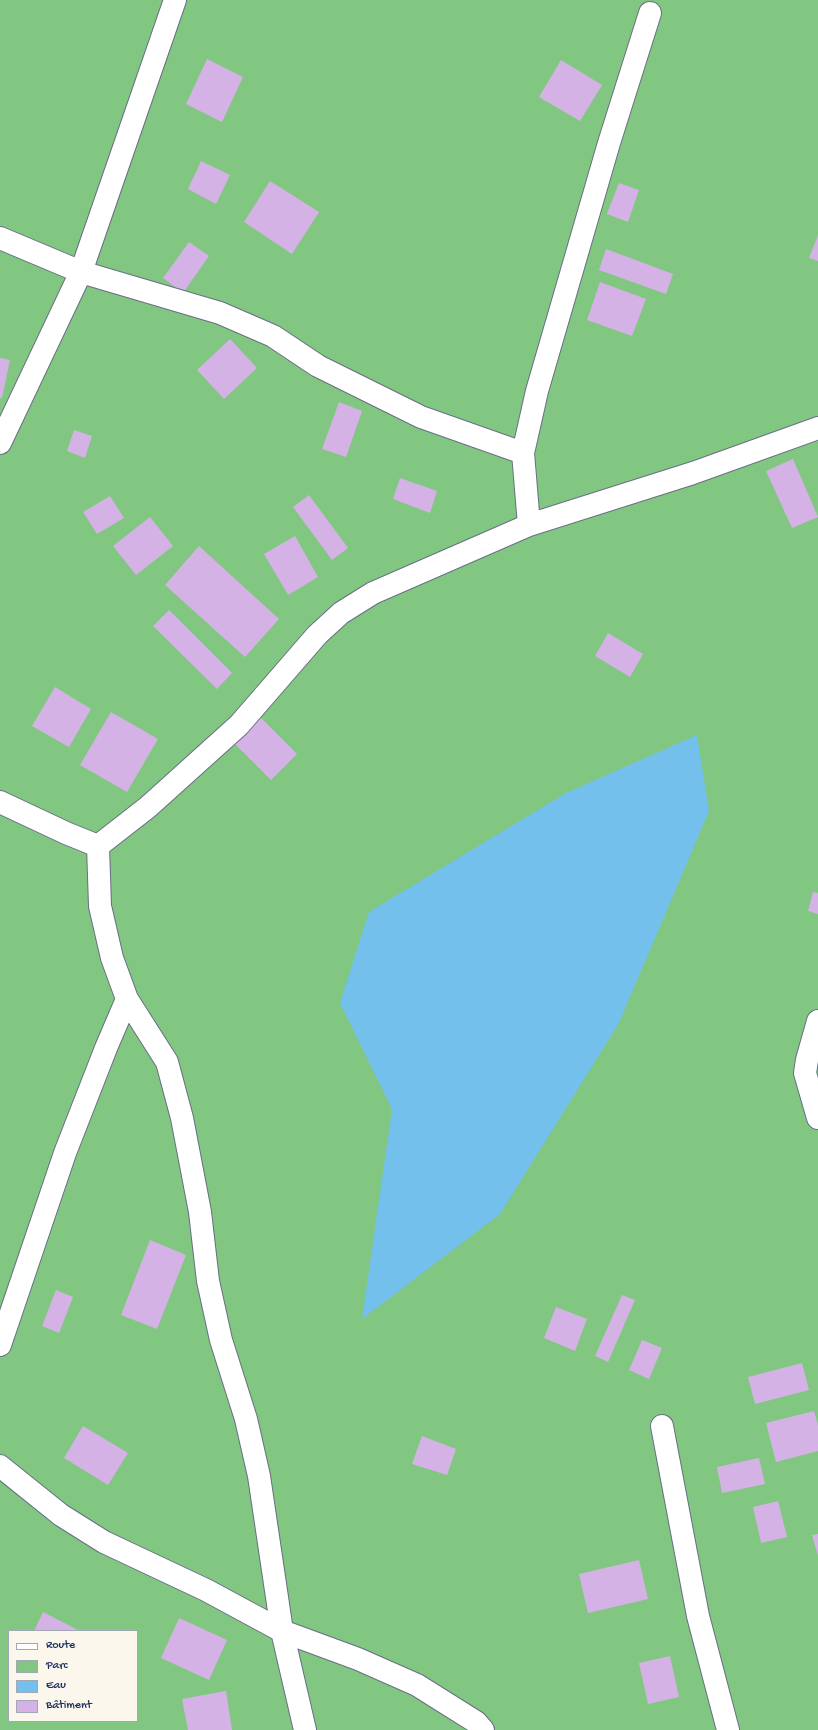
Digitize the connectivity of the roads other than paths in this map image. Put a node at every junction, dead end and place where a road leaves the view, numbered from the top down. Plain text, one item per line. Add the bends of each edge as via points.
1 (175, 0) edge
2 (650, 13) dead end
3 (0, 238) edge
4 (81, 272) junction
5 (818, 428) edge
6 (0, 443) edge
7 (523, 453) junction
8 (530, 525) junction
9 (0, 802) edge
10 (98, 846) junction
11 (127, 999) junction
12 (818, 1020) edge
13 (818, 1118) edge
14 (0, 1345) edge
15 (662, 1426) dead end
16 (0, 1466) edge
17 (282, 1631) junction
18 (305, 1730) edge
19 (483, 1730) edge
20 (728, 1730) edge

1 - 4 street
2 - 7 street via 576,254 537,391
3 - 4 street
4 - 6 street
4 - 7 street via 220,313 273,336 318,366 421,416
5 - 8 street via 693,473
7 - 8 street
8 - 10 street via 373,593 341,613 317,635 239,725 148,807
9 - 10 street
10 - 11 street via 100,906 112,958
11 - 14 street via 65,1153
11 - 17 street via 167,1062 182,1118 200,1212 208,1281 219,1333 246,1419 259,1476
12 - 13 street via 805,1073
15 - 20 street via 698,1616
16 - 17 street via 61,1515 104,1542 206,1590
17 - 18 street
17 - 19 street via 358,1659 417,1685 476,1722

